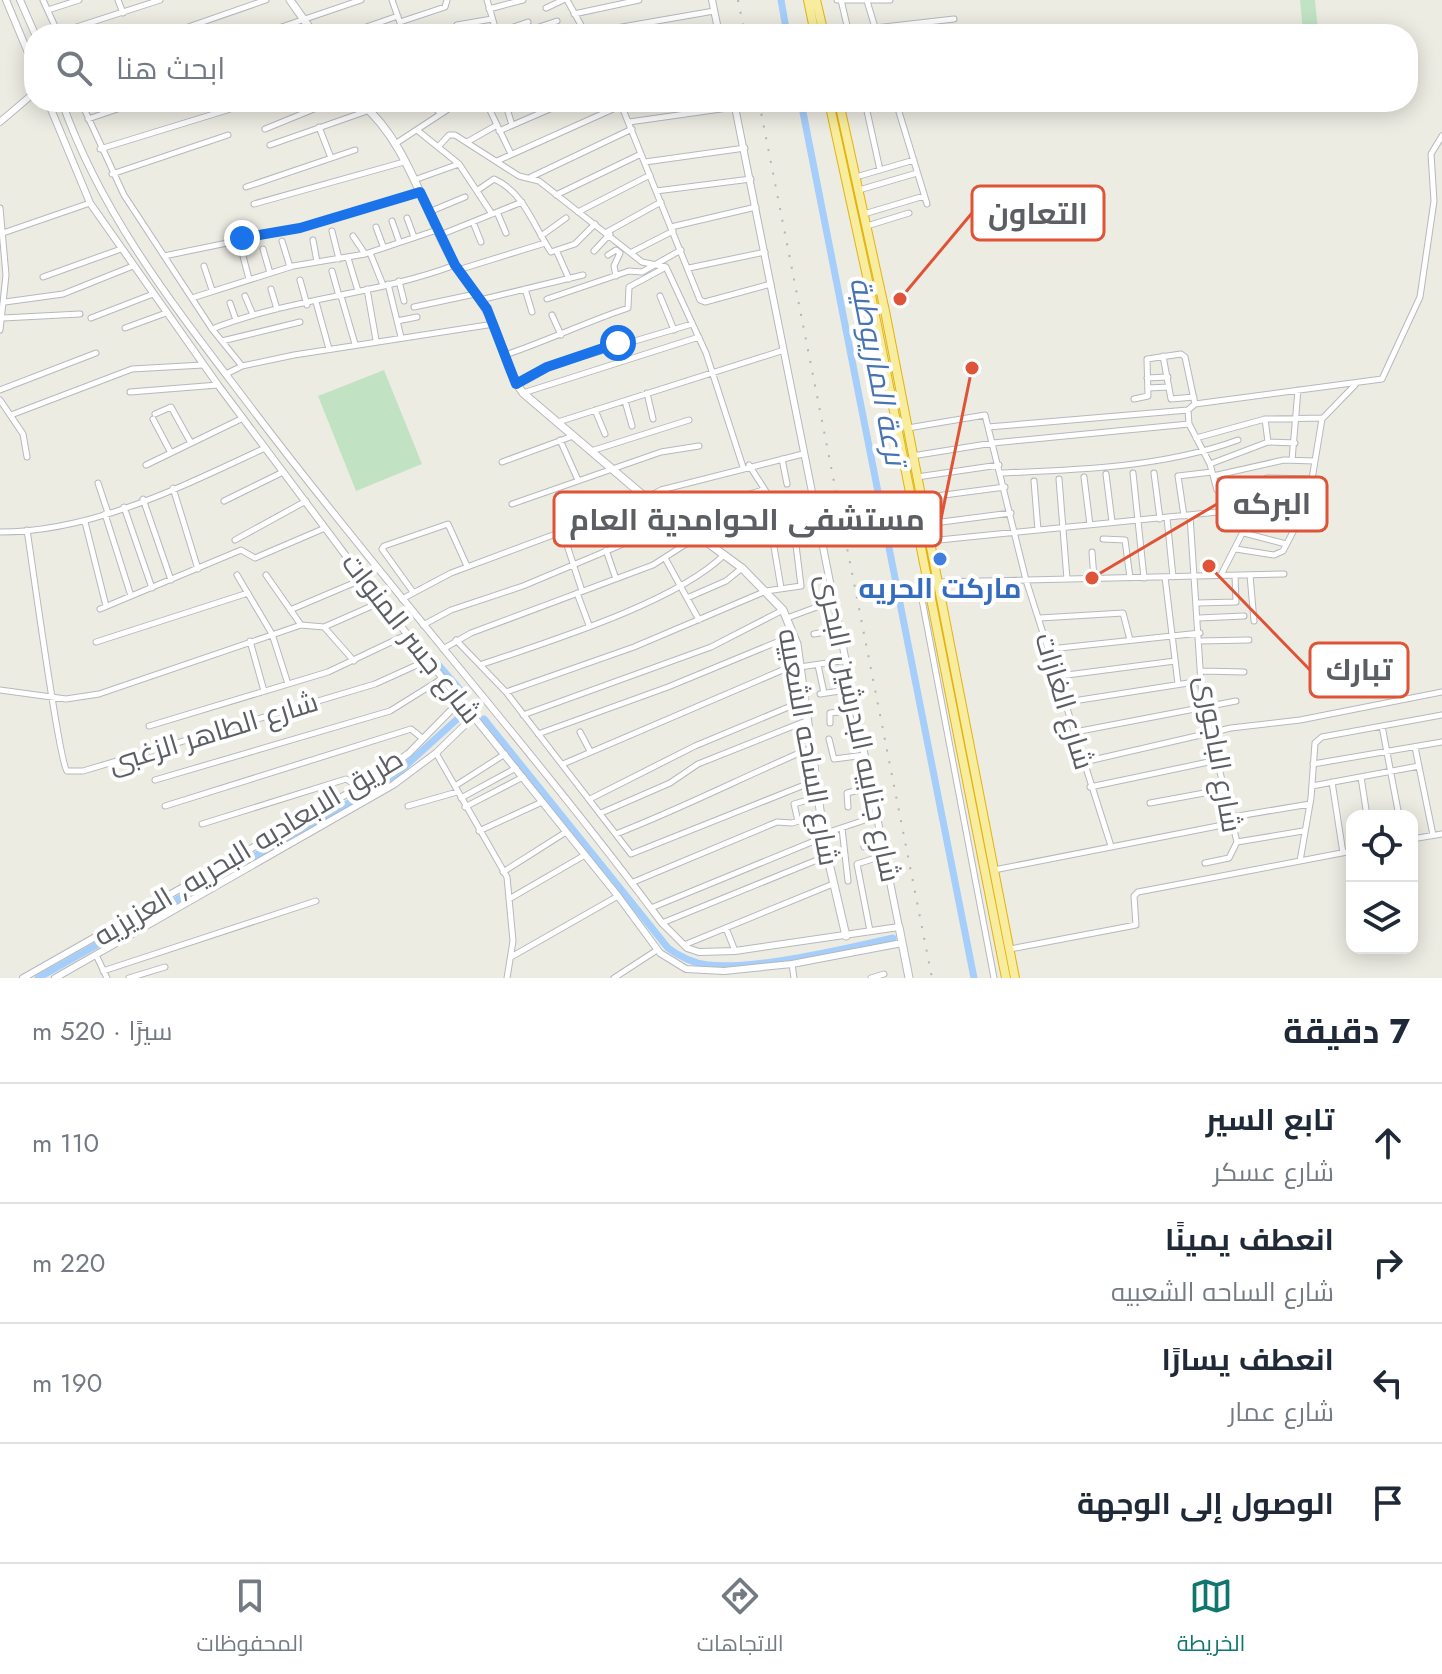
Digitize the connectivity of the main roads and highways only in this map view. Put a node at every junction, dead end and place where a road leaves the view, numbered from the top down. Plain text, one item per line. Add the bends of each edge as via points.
1 (290, 0) edge
2 (808, 0) edge
3 (816, 0) edge
4 (308, 24) edge
5 (813, 24) edge
6 (822, 24) edge
7 (371, 112) edge
8 (831, 112) edge
9 (841, 112) edge
10 (932, 582) junction
11 (899, 927) road end
12 (846, 936) road end
13 (909, 978) edge
14 (1006, 978) edge
15 (1015, 978) edge

1 - 4 main road
2 - 5 highway
3 - 6 highway
7 - 12 main road, شارع الساحه الشعبيه via 395,144 457,268 494,324 523,393 645,497 742,568 785,614 794,635 823,835
8 - 10 highway
9 - 10 highway via 907,428
10 - 14 highway
10 - 15 highway
11 - 13 main road, شارع جنابيه البدرشين البحرى

